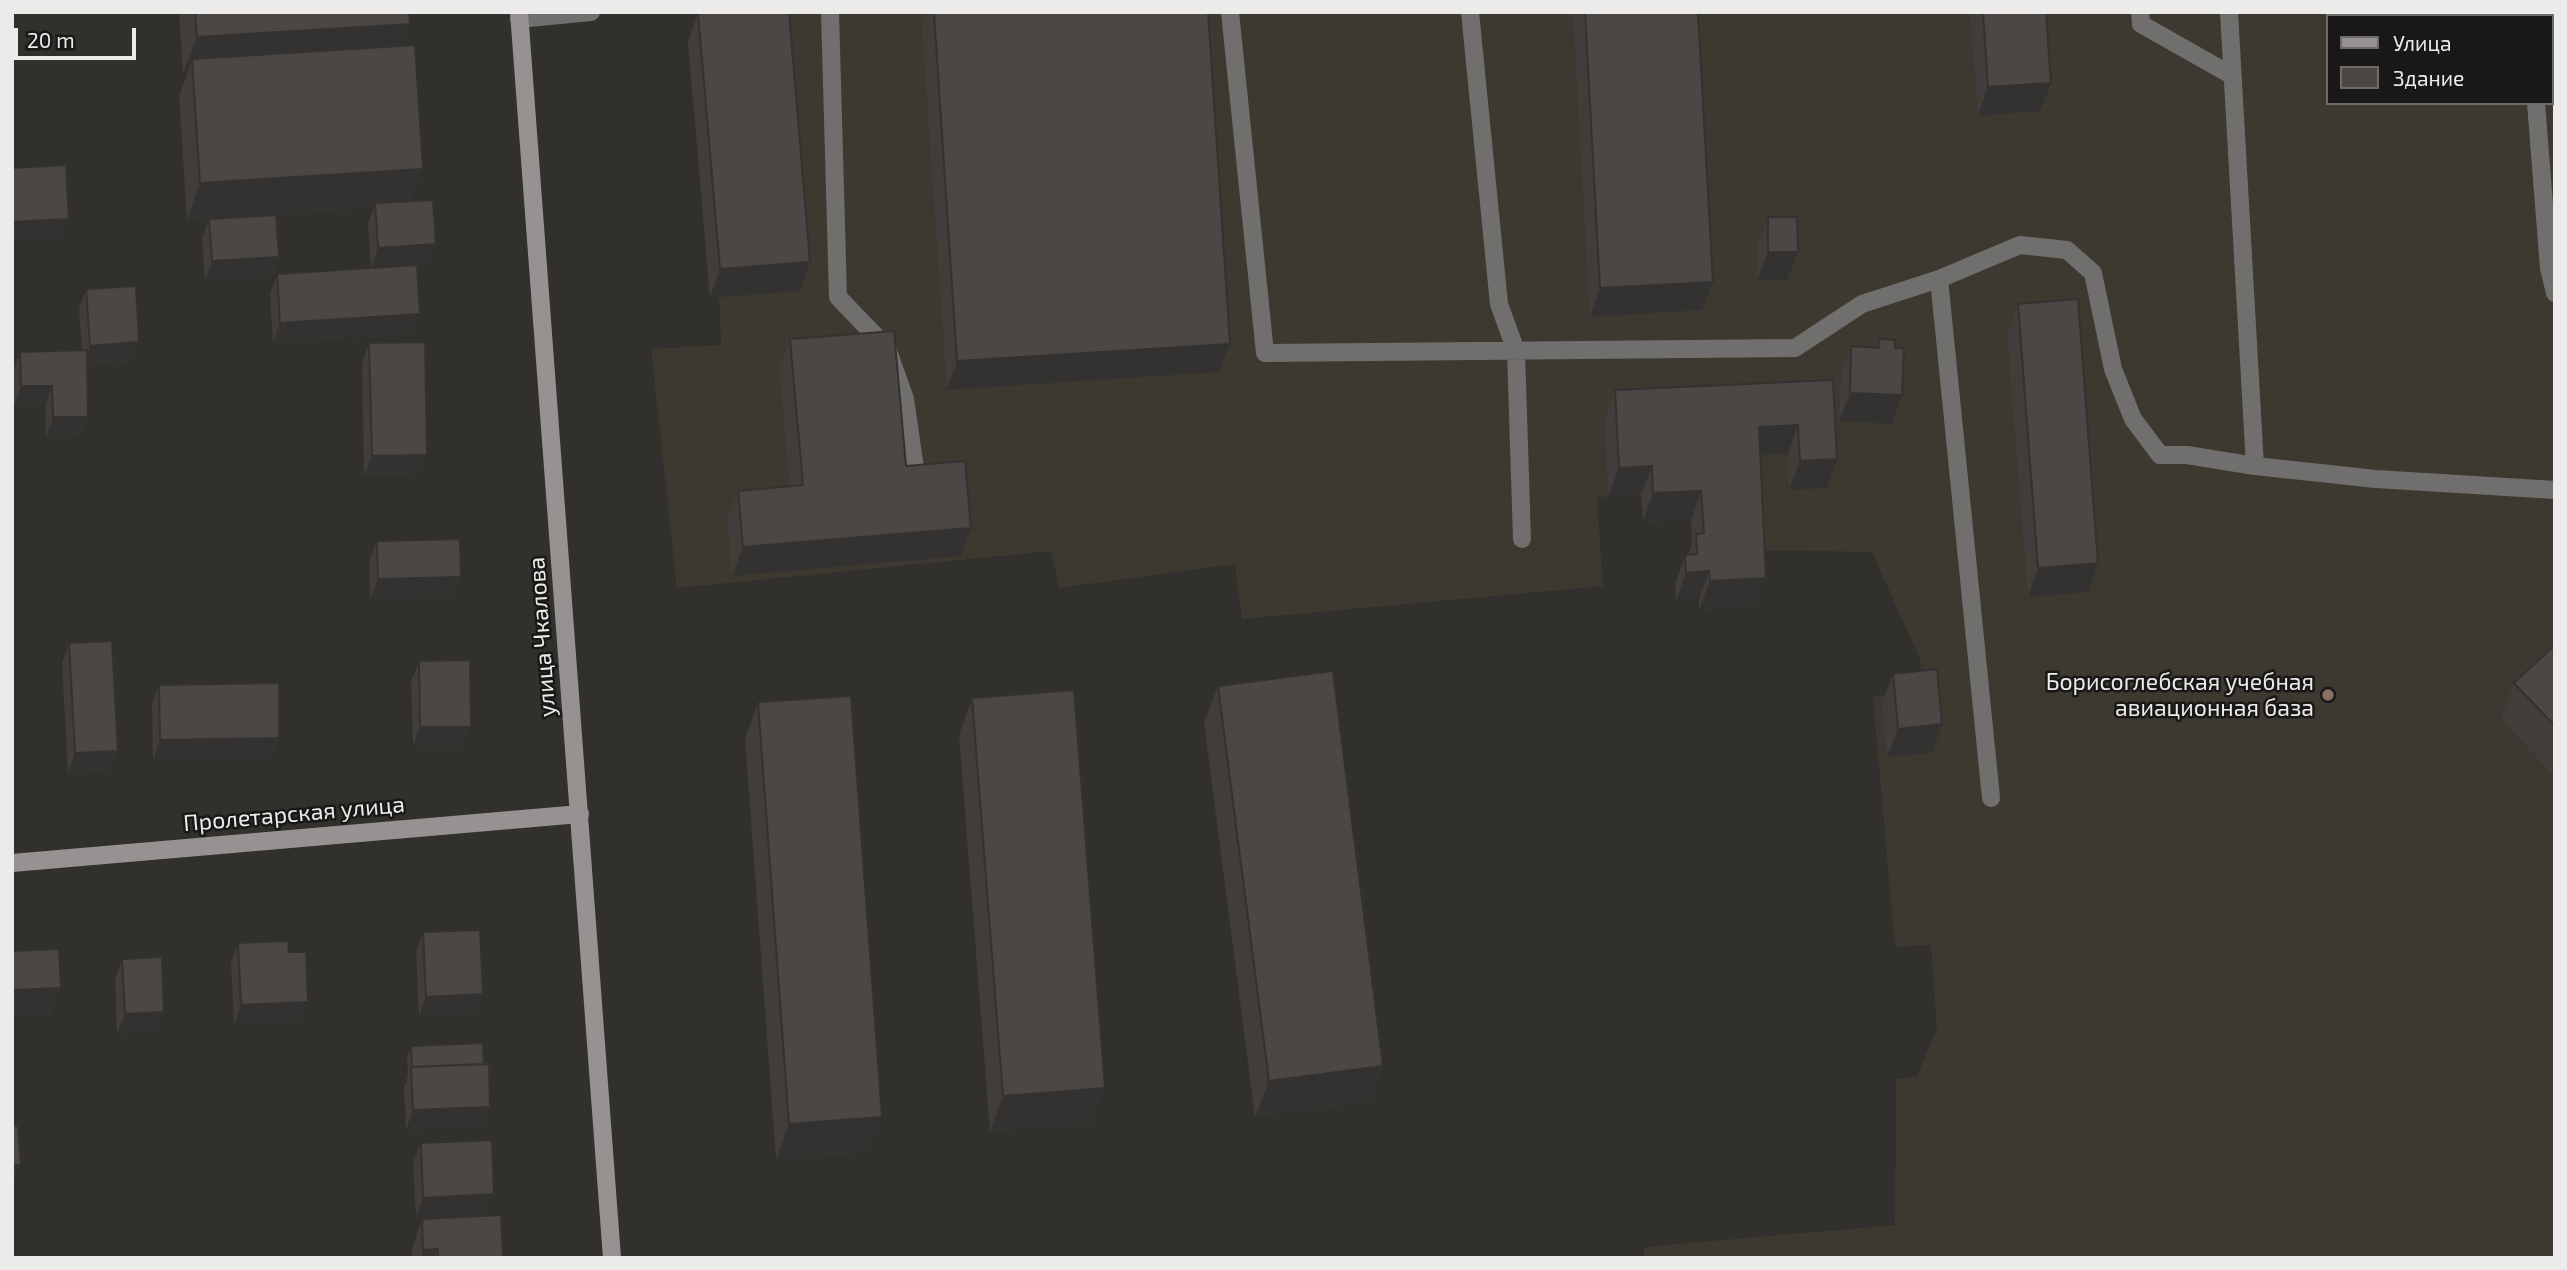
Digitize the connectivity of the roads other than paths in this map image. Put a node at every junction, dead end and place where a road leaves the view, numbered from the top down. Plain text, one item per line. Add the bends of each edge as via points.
1 (592, 12) edge
2 (830, 12) edge
3 (1230, 12) edge
4 (1470, 12) edge
5 (2140, 12) edge
6 (2229, 12) edge
7 (519, 15) edge
8 (2231, 75) junction
9 (2536, 105) edge
10 (1939, 279) junction
11 (2555, 293) edge
12 (1516, 351) junction
13 (2255, 466) junction
14 (916, 475) edge
15 (2555, 490) edge
16 (1522, 539) dead end
17 (1991, 798) dead end
18 (580, 814) junction
19 (12, 863) edge
20 (612, 1258) edge

1 - 7 lane
2 - 14 lane via 838,297 887,348 905,399
3 - 12 lane via 1265,353
4 - 12 lane via 1499,304
5 - 8 lane via 2141,24
6 - 8 lane
7 - 18 street, улица Чкалова
8 - 13 lane
9 - 11 lane
10 - 12 lane via 1862,304 1795,348
10 - 13 lane via 2020,245 2067,250 2093,273 2113,369 2133,419 2160,455
10 - 17 lane
12 - 16 lane
13 - 15 lane
18 - 19 street, Пролетарская улица
18 - 20 street, улица Чкалова

